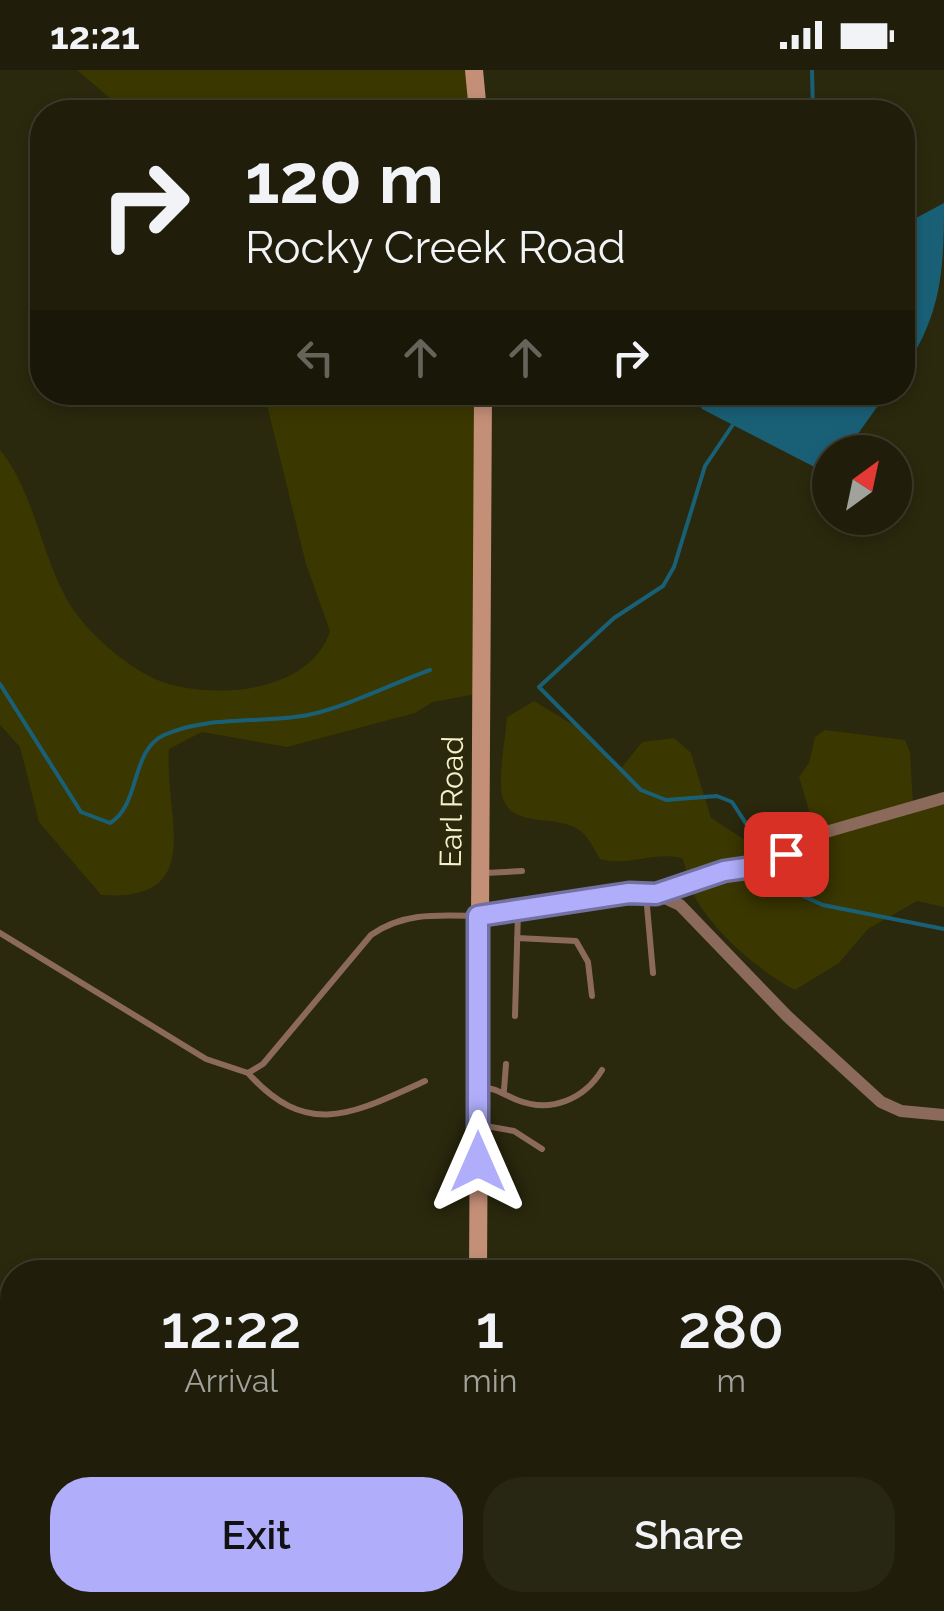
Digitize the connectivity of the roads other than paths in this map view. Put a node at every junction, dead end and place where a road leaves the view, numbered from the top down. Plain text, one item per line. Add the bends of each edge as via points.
1 (474, 70) edge
2 (477, 100) edge
3 (483, 405) edge
4 (944, 798) edge
5 (522, 870) dead end
6 (479, 873) junction
7 (651, 894) junction
8 (518, 912) junction
9 (478, 916) junction
10 (0, 933) edge
11 (517, 938) junction
12 (653, 973) dead end
13 (592, 996) dead end
14 (514, 1016) dead end
15 (506, 1064) dead end
16 (602, 1070) dead end
17 (248, 1072) junction
18 (425, 1081) dead end
19 (478, 1087) junction
20 (504, 1090) junction
21 (944, 1114) edge
22 (478, 1125) junction
23 (542, 1148) dead end
24 (478, 1260) edge

1 - 2 main road
3 - 6 main road, Earl Road
4 - 7 street via 805,838 766,865
5 - 6 lane
6 - 9 main road, Earl Road
7 - 8 street
7 - 12 lane
7 - 21 street via 680,905 786,1016 881,1102 901,1111
8 - 9 street
8 - 11 lane
9 - 17 lane via 411,916 371,934 263,1064
9 - 19 main road, Earl Road
10 - 17 lane via 206,1059
11 - 13 lane via 576,942 588,962
11 - 14 lane
15 - 20 lane
16 - 20 lane via 580,1097 560,1104 520,1102
17 - 18 lane via 286,1106 323,1116 356,1110
19 - 20 lane
19 - 22 main road, Earl Road
22 - 23 lane via 514,1131
22 - 24 main road, Earl Road

